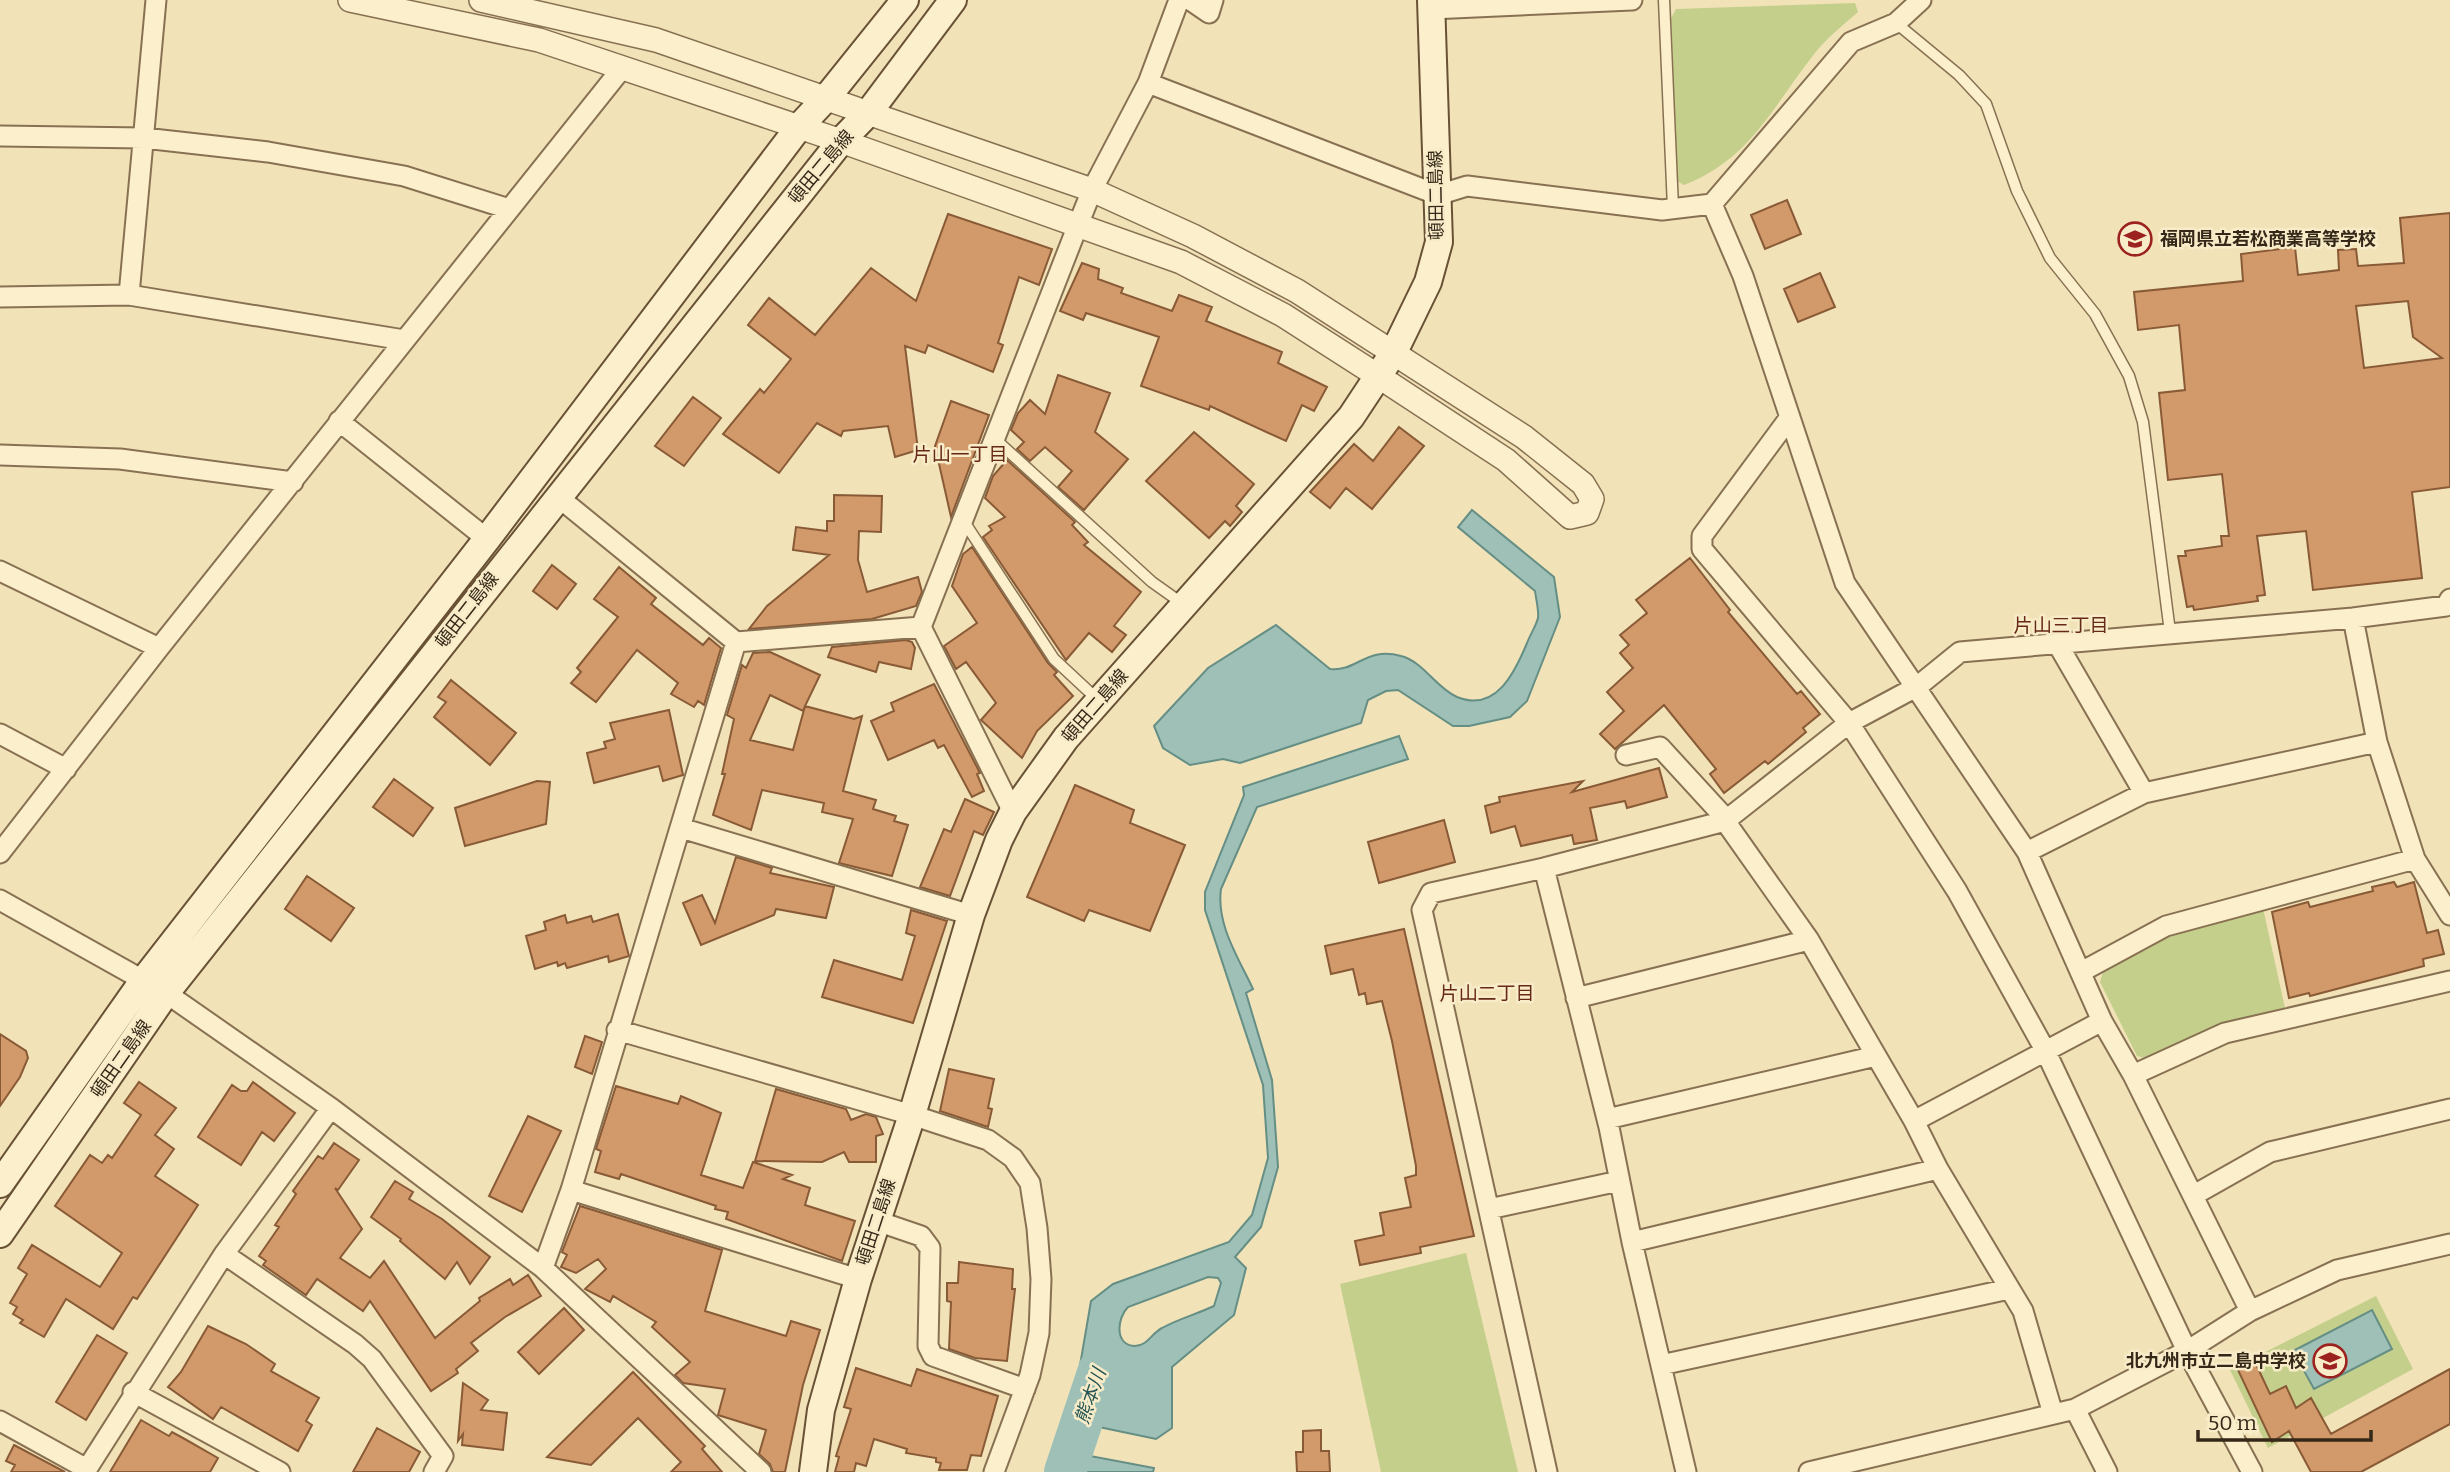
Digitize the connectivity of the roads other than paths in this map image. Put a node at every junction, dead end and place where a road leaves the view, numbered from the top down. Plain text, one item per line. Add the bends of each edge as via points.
1 (156, 0) edge
2 (350, 0) edge
3 (481, 0) edge
4 (905, 0) edge
5 (953, 0) edge
6 (1179, 0) edge
7 (1190, 0) edge
8 (1213, 0) edge
9 (1632, 0) edge
10 (1664, 0) edge
11 (1921, 0) edge
12 (1431, 4) edge
13 (1896, 23) junction
14 (623, 67) junction
15 (1148, 83) junction
16 (828, 96) junction
17 (869, 112) junction
18 (799, 127) junction
19 (0, 136) edge
20 (144, 138) junction
21 (841, 141) junction
22 (1092, 190) junction
23 (1437, 195) junction
24 (1712, 204) junction
25 (1673, 208) junction
26 (509, 209) junction
27 (1078, 225) junction
28 (130, 295) junction
29 (0, 296) edge
30 (404, 340) junction
31 (1394, 352) junction
32 (1378, 376) junction
33 (1790, 417) junction
34 (338, 421) junction
35 (994, 439) junction
36 (0, 455) edge
37 (293, 482) junction
38 (557, 496) junction
39 (962, 520) junction
40 (487, 540) junction
41 (0, 570) edge
42 (2450, 599) edge
43 (1184, 605) junction
44 (2353, 618) junction
45 (921, 627) junction
46 (2171, 632) junction
47 (736, 642) junction
48 (2057, 643) junction
49 (159, 648) junction
50 (1917, 686) junction
51 (1099, 701) junction
52 (1849, 723) junction
53 (0, 734) edge
54 (2377, 742) junction
55 (1626, 755) dead end
56 (66, 769) junction
57 (2144, 793) junction
58 (1013, 812) junction
59 (1726, 820) junction
60 (681, 828) junction
61 (2027, 852) junction
62 (0, 853) edge
63 (2414, 859) junction
64 (1544, 868) junction
65 (0, 900) edge
66 (971, 915) junction
67 (2450, 915) edge
68 (1809, 940) junction
69 (2081, 972) junction
70 (2450, 981) edge
71 (154, 987) junction
72 (1576, 998) junction
73 (2102, 1021) junction
74 (617, 1030) junction
75 (2045, 1050) junction
76 (1876, 1056) junction
77 (2133, 1075) junction
78 (331, 1108) junction
79 (2450, 1109) edge
80 (912, 1115) junction
81 (1607, 1119) junction
82 (1914, 1121) junction
83 (1938, 1169) junction
84 (1619, 1181) junction
85 (0, 1184) edge
86 (571, 1190) junction
87 (2193, 1195) junction
88 (1489, 1209) junction
89 (877, 1220) junction
90 (0, 1234) edge
91 (1632, 1242) junction
92 (2450, 1244) edge
93 (224, 1254) junction
94 (543, 1268) junction
95 (858, 1279) junction
96 (2009, 1289) junction
97 (2250, 1311) junction
98 (2187, 1351) junction
99 (1661, 1365) junction
100 (1025, 1389) junction
101 (133, 1392) junction
102 (2075, 1409) junction
103 (2053, 1414) junction
104 (0, 1421) edge
105 (86, 1470) edge
106 (280, 1472) edge
107 (434, 1472) edge
108 (761, 1472) edge
109 (813, 1472) edge
110 (994, 1472) edge
111 (1547, 1472) edge
112 (1686, 1472) edge
113 (1809, 1472) edge
114 (2106, 1472) edge
115 (2252, 1472) edge

1 - 20 street
2 - 14 street via 539,40
3 - 16 street via 656,40
4 - 16 main road, 頓田二島線
5 - 17 main road, 頓田二島線
6 - 15 street
7 - 8 street via 1209,13
9 - 12 street
10 - 25 lane
11 - 13 street
12 - 23 main road, 頓田二島線
13 - 24 street via 1851,42
13 - 46 lane via 1986,104 2017,191 2050,258 2095,314 2129,376 2143,422
14 - 18 street
14 - 26 street
15 - 22 street
15 - 23 street
16 - 17 street
16 - 18 main road, 頓田二島線
17 - 21 main road, 頓田二島線
17 - 22 street
18 - 21 street
18 - 40 main road, 頓田二島線
19 - 20 street
20 - 26 street via 268,152 404,176
20 - 28 street
21 - 27 street
21 - 38 main road, 頓田二島線
22 - 27 street
22 - 31 street via 1297,290
23 - 25 street via 1467,186
23 - 31 main road, 頓田二島線 via 1439,242 1428,282
24 - 25 street
24 - 33 street via 1743,276
26 - 30 street
27 - 32 street via 1181,262 1283,315
27 - 35 street
28 - 29 street
28 - 30 street
30 - 34 street
31 - 32 main road, 頓田二島線
31 - 32 street via 1524,437 1583,484 1592,499 1587,513 1570,517 1506,460
32 - 43 main road, 頓田二島線 via 1352,417
33 - 50 street via 1845,583
33 - 52 street via 1702,536 1702,550
34 - 37 street
34 - 40 street
35 - 39 street
35 - 43 lane via 1152,582
36 - 37 street via 120,459
37 - 49 street
38 - 47 street
38 - 71 main road, 頓田二島線
39 - 45 street
39 - 51 lane via 1054,659
40 - 71 main road, 頓田二島線
41 - 49 street
42 - 44 street via 2446,606
43 - 51 main road, 頓田二島線
44 - 46 street
44 - 54 street
45 - 47 street
45 - 58 street
46 - 48 street
47 - 60 street
48 - 50 street via 1960,652
48 - 57 street
49 - 56 street
50 - 52 street
50 - 61 street
51 - 58 main road, 頓田二島線
52 - 59 street
52 - 75 street via 1957,891
53 - 56 street
54 - 57 street
54 - 63 street
55 - 59 street via 1660,747
56 - 62 street
57 - 61 street
58 - 66 main road, 頓田二島線
59 - 64 street
59 - 68 street
60 - 66 street
60 - 74 street
61 - 69 street
63 - 67 street
63 - 69 street via 2166,926
64 - 72 street
64 - 88 street via 1431,893 1422,910
65 - 71 street
66 - 80 main road, 頓田二島線
68 - 72 street
68 - 76 street
69 - 73 street
70 - 77 street via 2225,1033
71 - 78 street
71 - 85 main road, 頓田二島線
71 - 90 main road, 頓田二島線
72 - 81 street
73 - 75 street
73 - 77 street
74 - 80 street
74 - 86 street
75 - 82 street
75 - 98 street
76 - 81 street
76 - 82 street
77 - 87 street
78 - 93 street
78 - 94 street
79 - 87 street via 2270,1152
80 - 89 main road, 頓田二島線
80 - 100 street via 988,1140 1013,1158 1030,1183 1041,1279 1039,1333
81 - 84 street
82 - 83 street
83 - 91 street
83 - 96 street
84 - 88 street
84 - 91 street
86 - 94 street
86 - 95 street
87 - 97 street
88 - 111 street
89 - 95 main road, 頓田二島線
89 - 100 street via 921,1236 930,1248 928,1346 933,1356
91 - 99 street
92 - 97 street via 2337,1270
93 - 101 street
93 - 107 street via 372,1359 443,1456
94 - 108 street
95 - 109 main road, 頓田二島線 via 821,1410
96 - 99 street
96 - 103 street via 2023,1311
97 - 98 street
98 - 102 street
98 - 115 street
99 - 112 street
100 - 110 street
101 - 105 street
101 - 106 street
102 - 103 street
102 - 114 street
103 - 113 street
104 - 105 street

